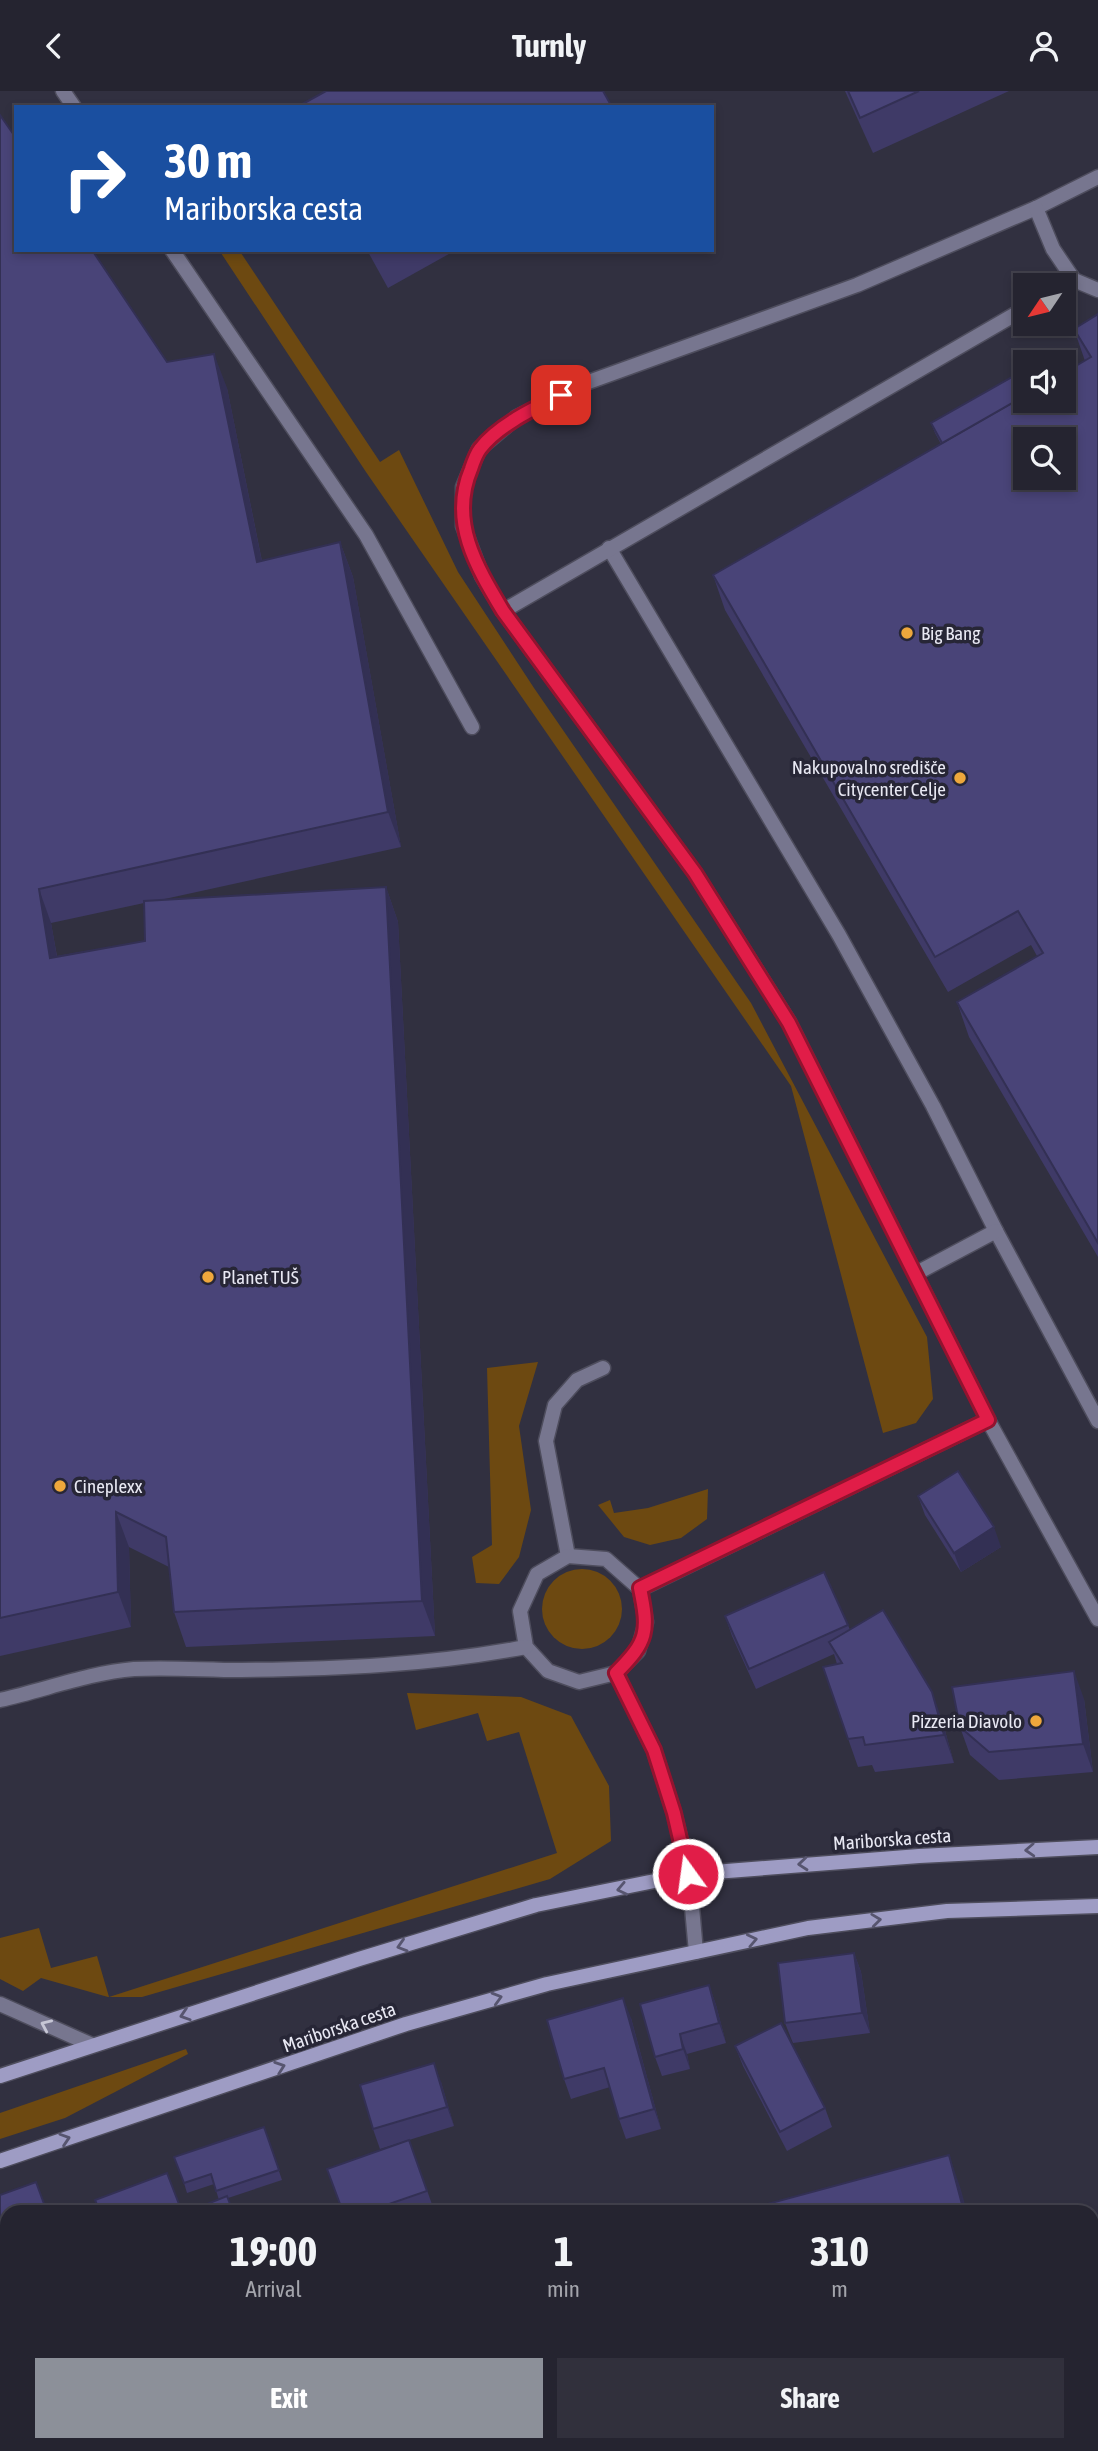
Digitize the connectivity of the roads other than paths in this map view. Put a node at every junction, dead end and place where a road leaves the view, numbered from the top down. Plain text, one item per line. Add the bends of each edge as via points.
1 (1098, 177) edge
2 (1036, 208) junction
3 (173, 252) edge
4 (1065, 273) edge
5 (1076, 284) edge
6 (1098, 290) edge
7 (1013, 315) edge
8 (609, 548) junction
9 (503, 611) junction
10 (472, 727) dead end
11 (996, 1231) junction
12 (915, 1274) junction
13 (603, 1368) dead end
14 (988, 1420) junction
15 (1098, 1421) edge
16 (568, 1556) junction
17 (640, 1588) junction
18 (1098, 1619) edge
19 (526, 1647) junction
20 (616, 1673) junction
21 (0, 1700) edge
22 (1098, 1847) edge
23 (688, 1874) junction
24 (1098, 1906) edge
25 (696, 1952) junction
26 (0, 2004) edge
27 (92, 2045) junction
28 (0, 2076) edge
29 (0, 2161) edge

1 - 2 street
2 - 4 street
2 - 9 street via 857,285 583,384 517,417 479,449 463,487 463,526 482,576
3 - 10 street via 366,535
5 - 6 street
7 - 8 street
8 - 9 street
8 - 11 street via 839,935
9 - 12 street via 695,873 774,999
11 - 12 street
11 - 15 street
12 - 14 street
13 - 16 street via 577,1380 555,1405 546,1441
14 - 17 street
14 - 18 street
16 - 17 street via 606,1559
16 - 19 street via 537,1574 520,1611
17 - 20 street via 646,1622 638,1651
19 - 20 street via 548,1671 579,1682
19 - 21 street via 469,1658 353,1667 135,1669 83,1676
20 - 23 street via 654,1750
22 -> 23 main road, Mariborska cesta
23 - 25 street
23 -> 27 main road, Mariborska cesta via 536,1905
25 -> 24 main road, Mariborska cesta via 808,1928 935,1913
29 -> 25 main road, Mariborska cesta via 407,2024 547,1984
27 -> 26 street
27 - 28 main road, Mariborska cesta

